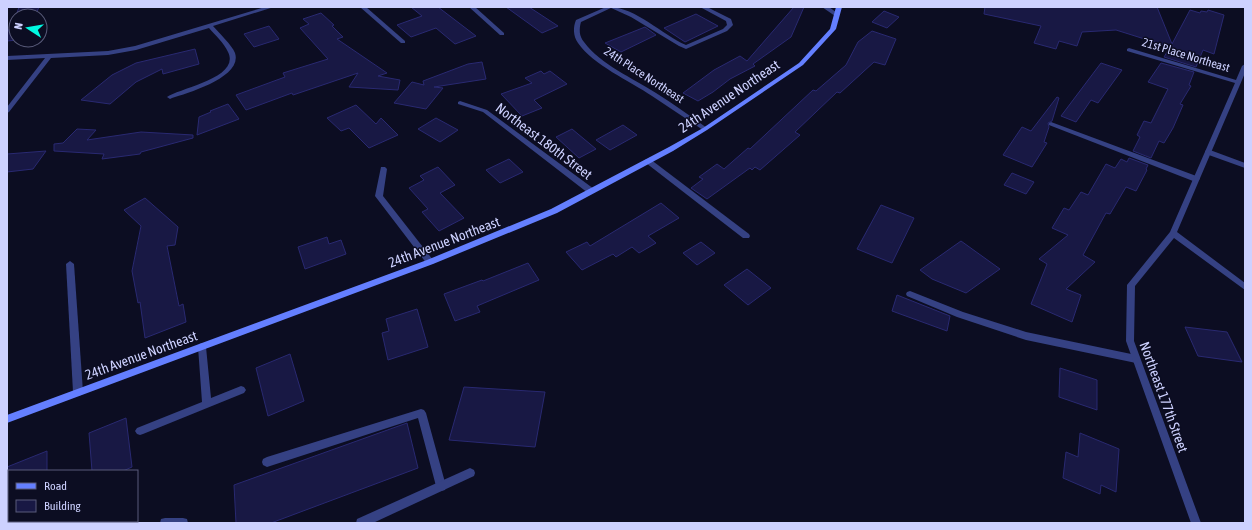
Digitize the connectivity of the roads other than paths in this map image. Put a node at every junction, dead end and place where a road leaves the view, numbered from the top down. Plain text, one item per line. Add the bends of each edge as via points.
1 (271, 7) edge
2 (363, 7) edge
3 (472, 7) edge
4 (611, 7) edge
5 (704, 7) edge
6 (825, 7) edge
7 (838, 11) edge
8 (210, 26) junction
9 (502, 34) dead end
10 (403, 42) dead end
11 (1130, 50) dead end
12 (49, 56) junction
13 (7, 58) edge
14 (1245, 66) edge
15 (1237, 82) junction
16 (170, 97) dead end
17 (460, 103) dead end
18 (7, 111) edge
19 (1051, 124) dead end
20 (705, 129) junction
21 (1208, 152) junction
22 (648, 161) junction
23 (1245, 166) edge
24 (384, 168) dead end
25 (1196, 179) junction
26 (591, 191) junction
27 (1173, 233) junction
28 (746, 236) dead end
29 (430, 262) junction
30 (70, 264) dead end
31 (1245, 287) edge
32 (910, 294) dead end
33 (202, 347) junction
34 (1136, 360) junction
35 (241, 390) dead end
36 (78, 392) junction
37 (207, 404) junction
38 (7, 419) edge
39 (140, 431) dead end
40 (267, 462) dead end
41 (470, 473) dead end
42 (441, 486) junction
43 (165, 523) edge
44 (183, 523) edge
45 (361, 523) edge
46 (1196, 523) edge

1 - 8 street
2 - 10 street
3 - 9 street
4 - 5 street via 633,16 686,47 725,30 730,25 729,20
4 - 20 street, 24th Place Northeast via 578,21 576,29 580,42 611,69 654,94
6 - 7 street
7 - 20 main road, 24th Avenue Northeast via 833,29 801,64
8 - 12 street via 136,48
8 - 16 street via 232,54 229,69 204,84
11 - 15 street, 21st Place Northeast
12 - 13 street
12 - 18 street
14 - 15 street, Northeast 177th Street
15 - 21 street, Northeast 177th Street
17 - 26 street, Northeast 180th Street via 485,111
19 - 25 street
20 - 22 main road, 24th Avenue Northeast
21 - 23 street
21 - 25 street, Northeast 177th Street
22 - 26 main road, 24th Avenue Northeast
22 - 28 street
24 - 29 street via 378,196
25 - 27 street, Northeast 177th Street
26 - 29 main road, 24th Avenue Northeast via 554,211
27 - 31 street
27 - 34 street, Northeast 177th Street via 1132,285 1130,341
29 - 33 main road, 24th Avenue Northeast
30 - 36 street
32 - 34 street via 960,315 1026,336
33 - 36 main road, 24th Avenue Northeast
33 - 37 street
34 - 46 street, Northeast 177th Street
35 - 37 street
36 - 38 main road, 24th Avenue Northeast
37 - 39 street
40 - 42 street via 421,413
41 - 42 street
42 - 45 street
43 - 44 street

